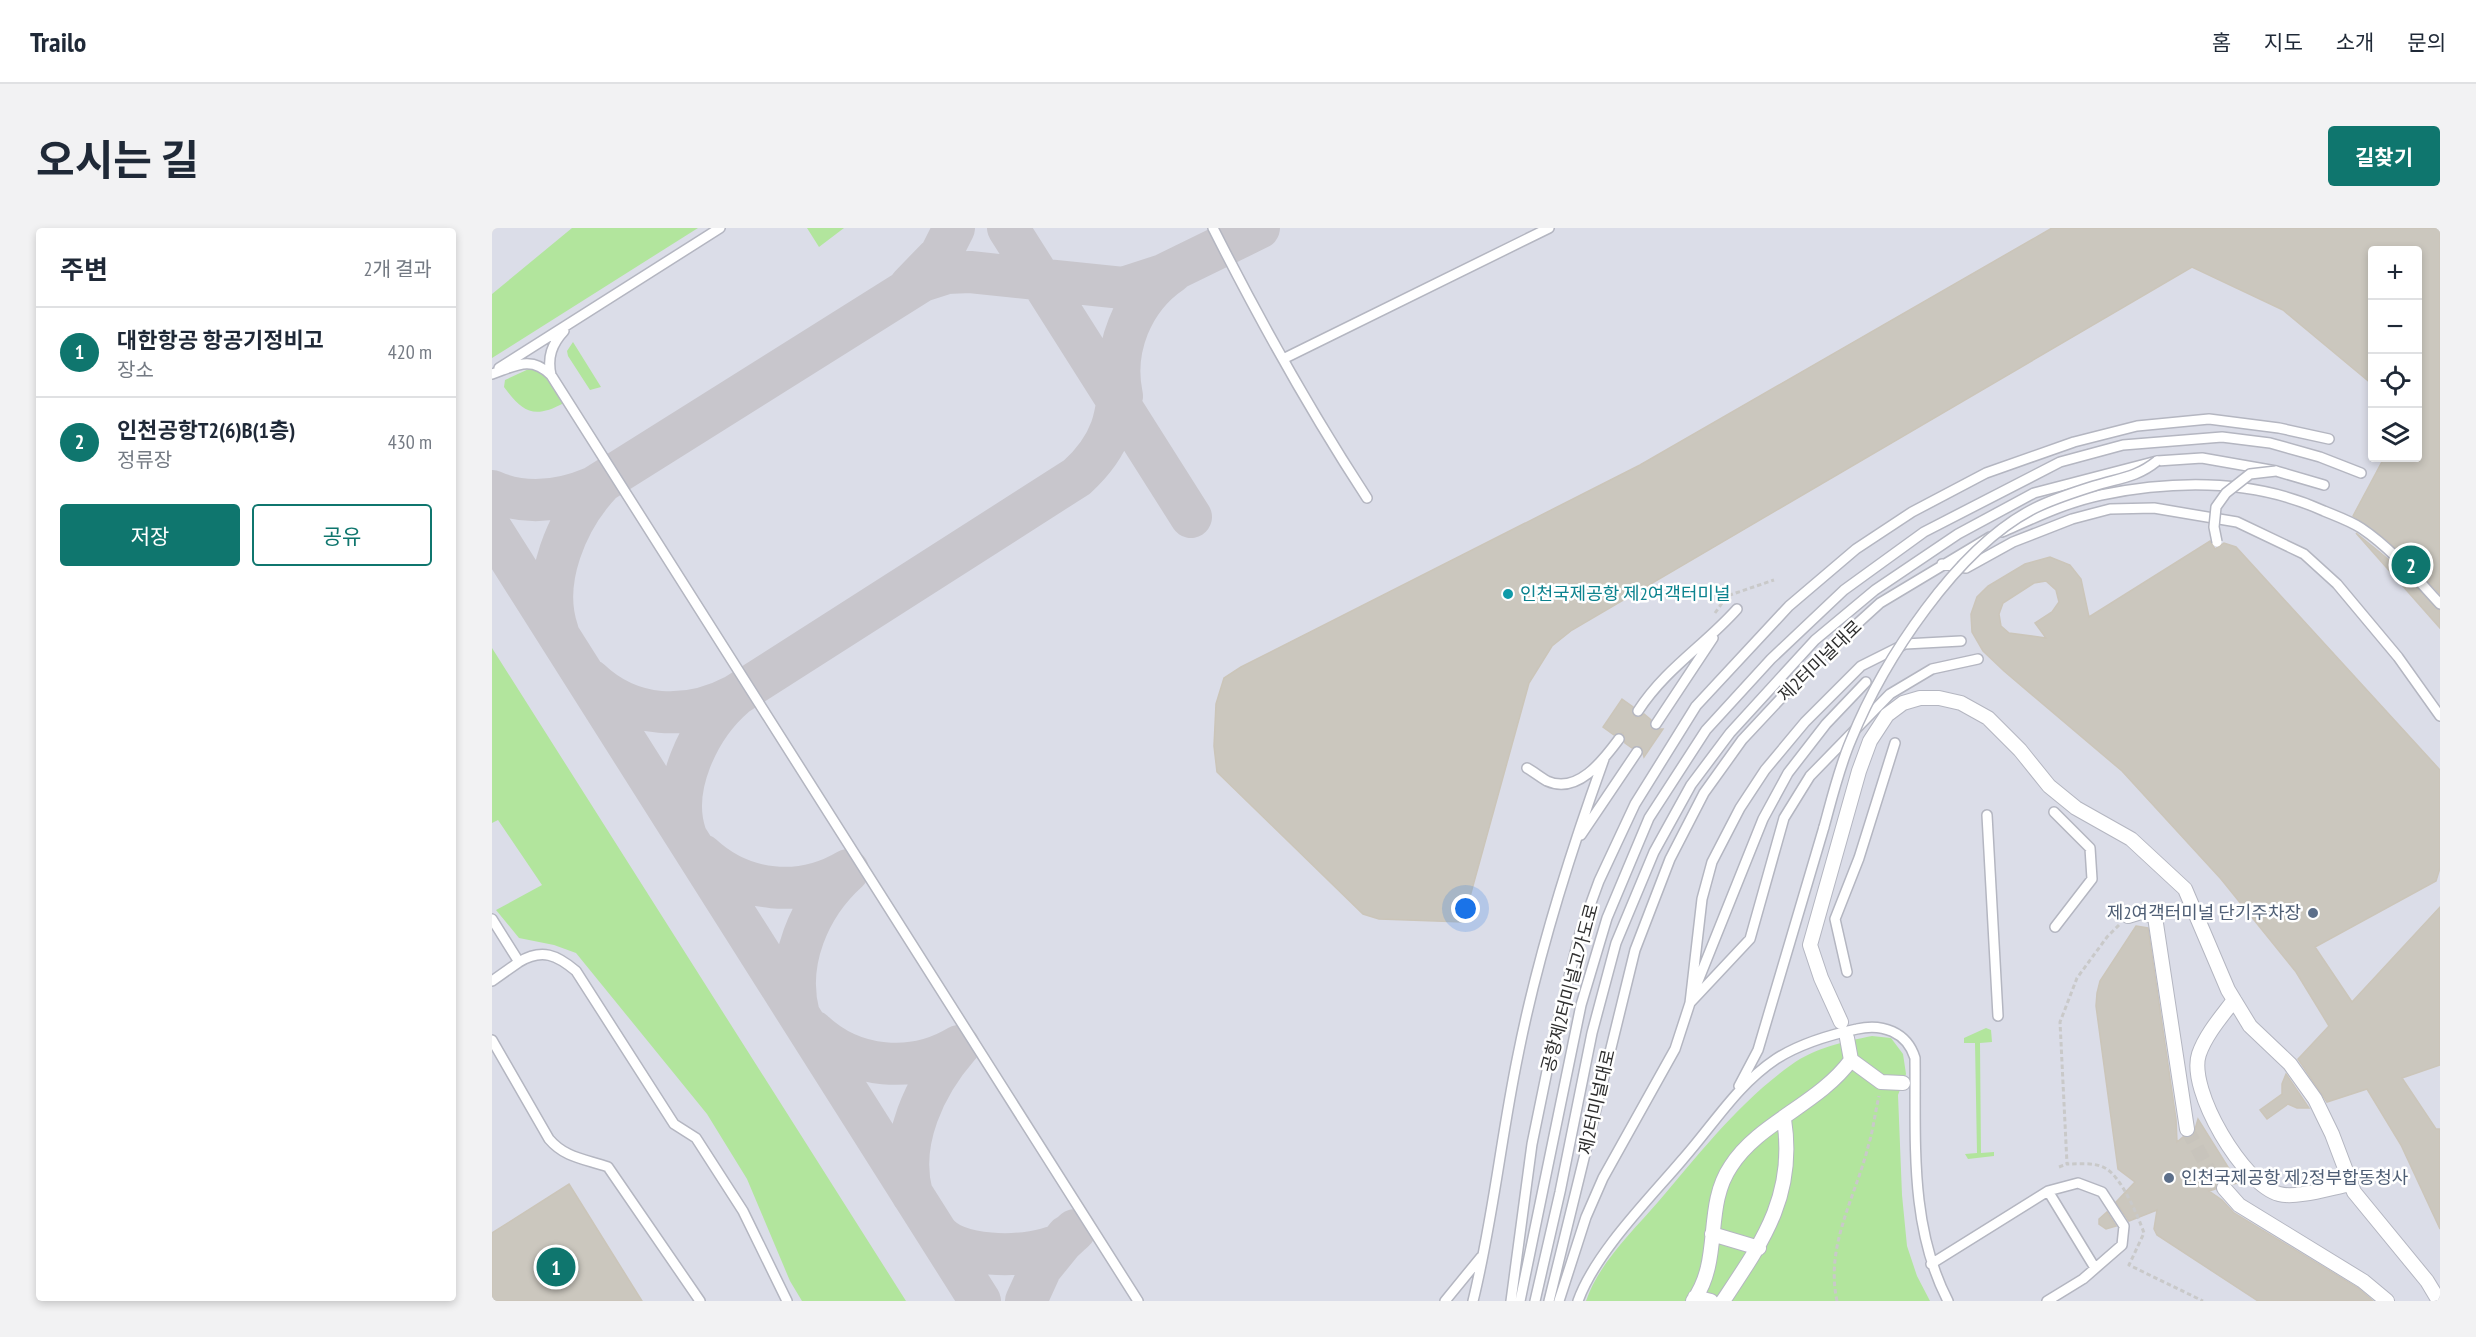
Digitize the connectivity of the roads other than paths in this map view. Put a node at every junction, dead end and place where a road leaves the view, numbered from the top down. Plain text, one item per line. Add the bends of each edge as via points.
1 (720, 228) edge
2 (1213, 228) edge
3 (1549, 228) edge
4 (577, 318) junction
5 (1283, 359) junction
6 (492, 373) edge
7 (551, 375) junction
8 (2329, 439) dead end
9 (2157, 461) junction
10 (2276, 471) junction
11 (2361, 473) dead end
12 (2324, 485) dead end
13 (1367, 498) dead end
14 (2217, 542) dead end
15 (1942, 564) junction
16 (2440, 604) edge
17 (1737, 609) dead end
18 (1717, 631) junction
19 (1961, 641) dead end
20 (1978, 659) dead end
21 (1866, 682) dead end
22 (1638, 711) dead end
23 (2440, 716) edge
24 (1656, 724) dead end
25 (1619, 739) dead end
26 (1895, 744) dead end
27 (1637, 752) dead end
28 (1604, 759) junction
29 (1527, 768) dead end
30 (2054, 812) dead end
31 (1987, 815) dead end
32 (1567, 861) junction
33 (2128, 916) road end
34 (492, 919) edge
35 (2055, 927) dead end
36 (519, 962) junction
37 (1847, 972) dead end
38 (492, 981) edge
39 (2234, 1000) junction
40 (1690, 1003) junction
41 (1998, 1016) dead end
42 (1841, 1022) dead end
43 (1847, 1038) dead end
44 (492, 1040) edge
45 (1851, 1060) junction
46 (1903, 1083) dead end
47 (1735, 1094) junction
48 (1784, 1119) junction
49 (2187, 1129) tunnel mouth
50 (2351, 1184) junction
51 (2224, 1188) tunnel mouth
52 (2048, 1191) junction
53 (1712, 1234) junction
54 (1759, 1248) junction
55 (1485, 1253) junction
56 (1931, 1264) junction
57 (2095, 1268) junction
58 (1694, 1299) edge
59 (700, 1301) edge
60 (787, 1301) edge
61 (1138, 1301) edge
62 (1445, 1301) edge
63 (1473, 1301) edge
64 (1510, 1301) edge
65 (1520, 1301) edge
66 (1535, 1301) edge
67 (1549, 1301) edge
68 (1559, 1301) edge
69 (1578, 1301) edge
70 (1711, 1301) edge
71 (1723, 1301) edge
72 (1948, 1301) edge
73 (2047, 1301) edge
74 (2387, 1301) edge
75 (2439, 1301) edge

1 - 4 lane
2 - 5 lane
3 - 5 lane
4 - 6 lane
4 - 7 lane via 550,351
5 - 13 lane via 1315,418
6 - 7 lane via 528,362 542,366
7 - 61 lane
8 - 64 lane, 공항제2터미널고가도로 via 2209,418 2137,426 2074,442 1986,473 1912,512 1856,549 1789,606 1696,706 1635,804 1599,881 1580,933 1532,1144
9 - 10 lane, 공항제2터미널고가도로, bridge via 2202,458
9 - 47 lane, bridge via 2142,474 2036,507 2007,526 1962,564 1920,619 1866,706 1850,741 1758,1050
9 - 66 lane, 공항제2터미널고가도로 via 2034,493 1958,534 1875,590 1815,639 1730,733 1691,785 1654,852 1616,943 1592,1033
10 - 12 lane, 공항제2터미널고가도로
10 - 14 lane, bridge via 2250,474 2226,493 2216,507
11 - 65 lane, 제2터미널대로 via 2270,443 2222,437 2123,445 2060,462 1924,532 1844,590 1771,659 1706,730 1649,818 1608,918 1575,1028
15 - 16 lane, 제2터미널대로 via 2041,514 2099,495 2183,484 2250,487 2306,503 2361,528
15 - 23 lane via 1966,568 2013,542 2110,509 2154,508 2237,522 2304,554 2337,585 2398,657
15 - 67 lane, 제2터미널대로 via 1880,603 1813,664 1742,740 1704,793 1670,859 1635,950
17 - 18 lane
18 - 22 lane via 1657,683
18 - 24 lane
19 - 40 lane via 1905,644 1861,666 1805,722 1765,770 1712,862 1702,899
20 - 40 lane via 1932,669 1890,694 1810,776 1784,818 1749,939
21 - 40 lane via 1826,724 1788,773 1763,819
25 - 28 lane
26 - 37 lane via 1835,919
27 - 32 lane via 1594,813
28 - 29 lane via 1585,778 1564,783 1549,782
28 - 32 lane
30 - 35 lane via 2090,849 2092,879
31 - 41 lane
32 - 55 lane via 1518,1053
33 - 49 street via 2141,912 2155,917
34 - 36 lane
36 - 38 lane
36 - 60 lane via 532,954 554,956 576,971 674,1124 696,1138 743,1211
39 - 42 street via 2185,889 2160,863 2131,839 2076,808 2049,786 1988,718 1961,703 1920,698 1887,715 1870,741 1858,771 1810,945
39 - 50 street via 2250,1026 2290,1064 2315,1099
39 - 50 street via 2198,1056 2202,1095 2213,1121 2265,1190 2281,1195
40 - 68 lane via 1675,1049 1603,1178
43 - 45 street
44 - 59 lane via 549,1139 571,1157 608,1167
45 - 46 street via 1881,1082
45 - 48 street via 1825,1090
47 - 56 lane via 1778,1058 1806,1043 1867,1027 1887,1028 1900,1035 1911,1046 1914,1058 1917,1195
47 - 69 lane via 1684,1159 1647,1197 1592,1273
48 - 53 street via 1732,1164 1718,1187
48 - 54 street via 1786,1174 1771,1226
50 - 75 street
51 - 74 street via 2239,1205 2363,1281
52 - 56 lane
52 - 57 lane
52 - 57 lane via 2078,1183 2102,1192 2124,1226 2122,1245
53 - 54 street
53 - 58 street via 1711,1257
54 - 71 street
55 - 62 lane
55 - 63 lane
56 - 72 lane
57 - 73 lane
58 - 70 street

